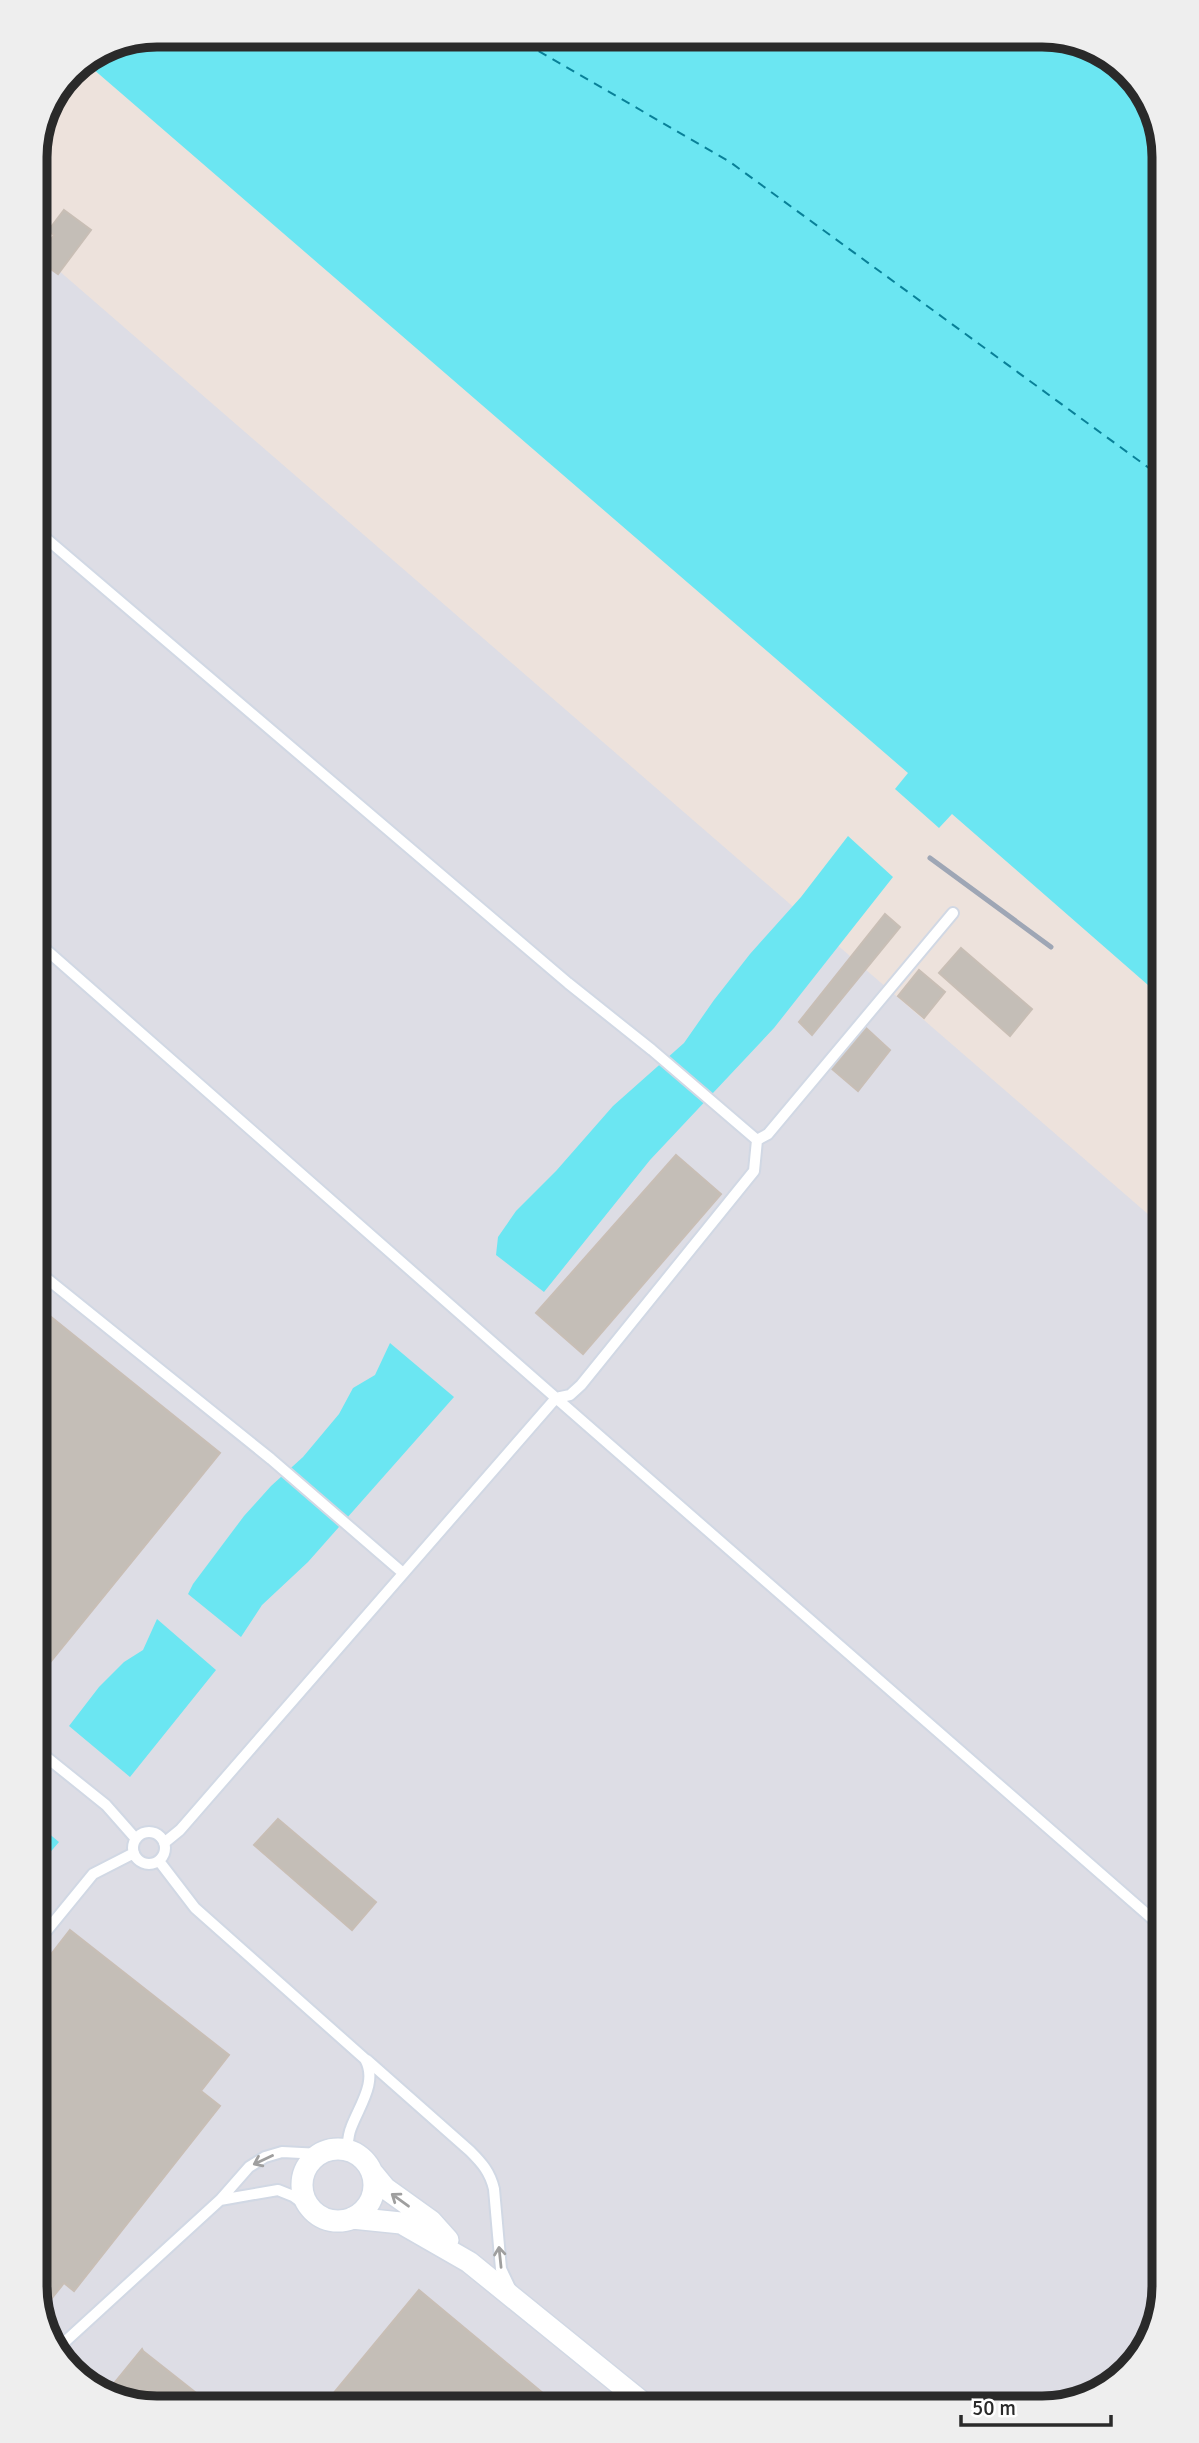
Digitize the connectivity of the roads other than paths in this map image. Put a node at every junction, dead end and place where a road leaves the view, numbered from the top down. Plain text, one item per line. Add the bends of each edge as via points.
1 (47, 539) edge
2 (953, 913) dead end
3 (47, 951) edge
4 (757, 1140) junction
5 (47, 1279) edge
6 (555, 1398) junction
7 (403, 1573) junction
8 (47, 1758) edge
9 (136, 1839) junction
10 (164, 1843) junction
11 (134, 1853) junction
12 (159, 1861) junction
13 (1152, 1919) edge
14 (47, 1930) edge
15 (366, 2059) junction
16 (347, 2151) junction
17 (321, 2154) junction
18 (369, 2168) junction
19 (220, 2200) junction
20 (312, 2210) junction
21 (352, 2218) junction
22 (469, 2262) junction
23 (533, 2314) junction
24 (63, 2343) edge
25 (634, 2396) edge

1 - 4 lane
2 - 4 lane via 768,1134
3 - 6 lane
4 - 6 lane via 754,1171 581,1385 570,1395
5 - 7 lane via 271,1459
6 - 7 lane
6 - 13 lane
7 - 10 lane
8 - 9 lane via 106,1805
9 - 10 lane via 154,1833
9 - 11 lane
10 - 12 lane
11 - 12 lane via 144,1863
11 - 14 lane via 93,1874
12 - 15 lane via 195,1908
15 - 16 lane via 370,2082 349,2132
23 -> 15 lane via 513,2292 501,2269 494,2189 483,2163
16 - 17 street
16 - 18 street
17 -> 19 lane via 282,2152 265,2157 249,2167
17 - 20 street via 303,2180
18 - 21 street via 372,2197
22 -> 18 street via 431,2221 385,2188
19 - 20 lane via 278,2190
19 - 24 lane
20 - 21 street via 331,2221
21 - 22 street via 401,2222
22 - 23 street
23 - 25 street

